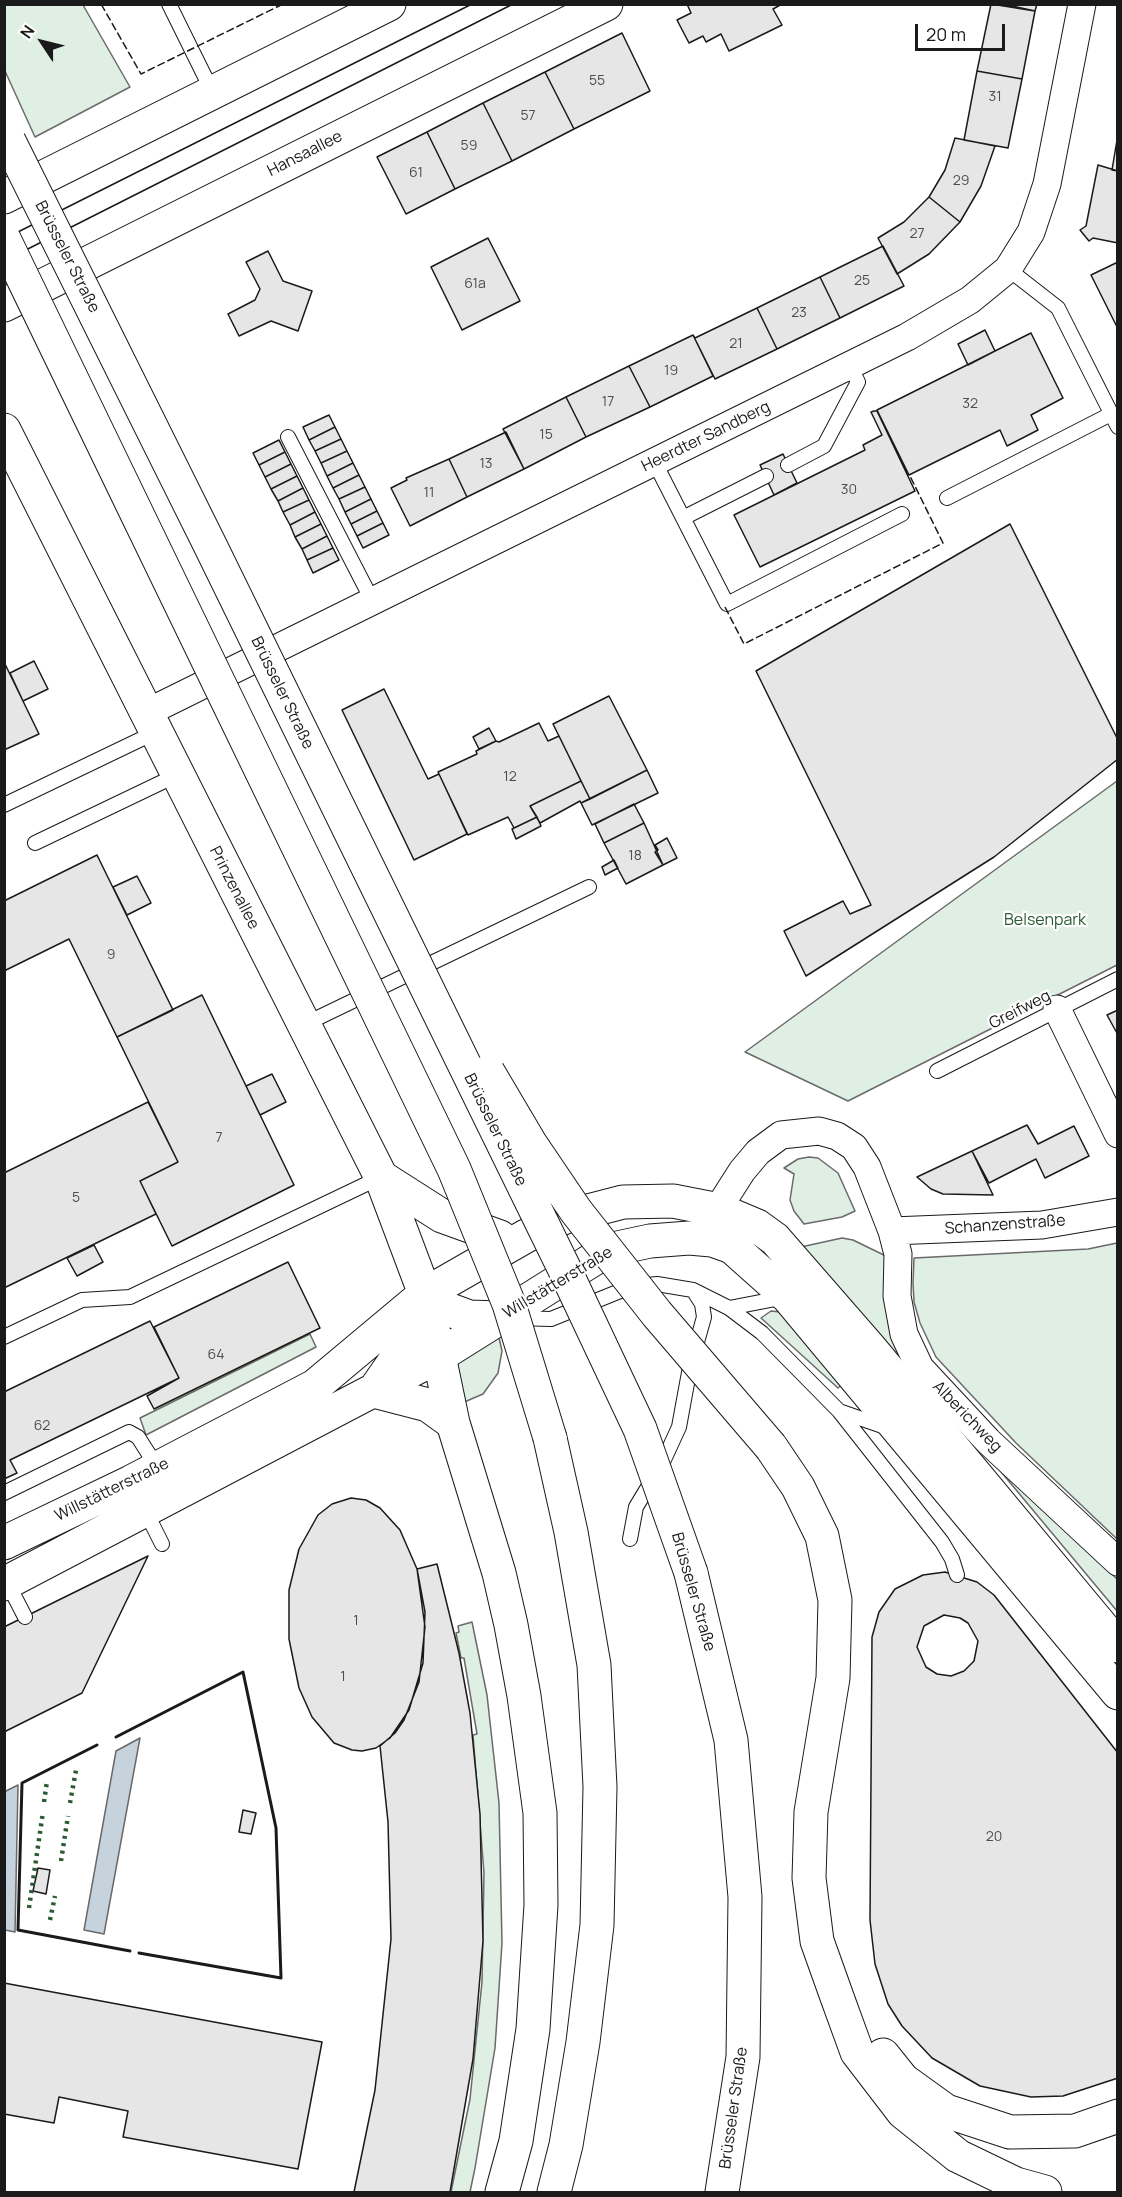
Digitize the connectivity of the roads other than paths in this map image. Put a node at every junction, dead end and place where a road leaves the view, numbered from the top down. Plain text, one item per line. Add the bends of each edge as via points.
1 (169, 4) edge
2 (389, 4) edge
3 (606, 4) edge
4 (1082, 4) edge
5 (213, 93) junction
6 (7, 137) edge
7 (4, 197) edge
8 (4, 239) edge
9 (1008, 269) junction
10 (6, 306) edge
11 (850, 366) junction
12 (1112, 408) edge
13 (1118, 427) edge
14 (4, 430) edge
15 (288, 437) dead end
16 (655, 463) junction
17 (788, 465) dead end
18 (766, 476) dead end
19 (947, 498) dead end
20 (902, 514) dead end
21 (683, 518) junction
22 (373, 602) junction
23 (151, 722) junction
24 (177, 775) junction
25 (4, 805) edge
26 (35, 843) dead end
27 (589, 886) dead end
28 (1118, 979) edge
29 (421, 980) junction
30 (1057, 1009) junction
31 (303, 1025) junction
32 (937, 1071) dead end
33 (1118, 1134) edge
34 (381, 1177) junction
35 (719, 1210) junction
36 (1118, 1212) edge
37 (892, 1231) junction
38 (526, 1236) junction
39 (689, 1238) junction
40 (732, 1247) junction
41 (693, 1290) junction
42 (425, 1294) junction
43 (788, 1297) junction
44 (729, 1308) junction
45 (500, 1318) junction
46 (4, 1337) edge
47 (439, 1356) junction
48 (374, 1390) junction
49 (839, 1412) junction
50 (453, 1423) junction
51 (901, 1433) junction
52 (142, 1490) junction
53 (4, 1493) edge
54 (630, 1539) dead end
55 (4, 1543) edge
56 (162, 1544) dead end
57 (1118, 1562) edge
58 (957, 1575) dead end
59 (5, 1581) edge
60 (25, 1617) dead end
61 (1118, 1646) edge
62 (1118, 1693) edge
63 (837, 1997) junction
64 (1118, 2116) edge
65 (1030, 2188) edge
66 (502, 2193) edge
67 (554, 2193) edge
68 (722, 2193) edge

1 - 5 lane
2 - 5 main road
3 - 10 main road, Hansaallee
4 - 9 street, Heerdter Sandberg via 1042,204 1032,232
5 - 7 main road
6 - 29 main road, Brüsseler Straße, bridge
8 - 67 main road, bridge via 454,1169 509,1304 550,1438 594,1665 600,1787 597,1925 583,2042
9 - 11 street, Heerdter Sandberg via 942,319
9 - 12 lane via 1058,308
11 - 16 street, Heerdter Sandberg
11 - 17 lane via 858,382 824,447
12 - 13 lane
12 - 19 lane
14 - 23 main road, Prinzenallee
15 - 22 lane
16 - 21 lane
16 - 22 street, Heerdter Sandberg
18 - 21 lane
20 - 21 lane via 727,604
22 - 23 street, Heerdter Sandberg
23 - 24 main road, Prinzenallee
23 - 25 lane via 94,762
24 - 26 lane
24 - 31 main road, Prinzenallee
27 - 31 lane
28 - 30 lane, Greifweg
29 - 63 main road, bridge via 446,998 530,1143 576,1211 771,1448 798,1487 822,1536 835,1600 833,1678 812,1812 809,1878 818,1941
29 - 68 main road, Brüsseler Straße, bridge via 640,1429 691,1573 731,1740 745,1897 743,2058
30 - 32 lane, Greifweg
30 - 33 street
31 - 34 main road, Prinzenallee
34 - 38 main road via 442,1216 497,1237
34 - 42 main road, Prinzenallee
34 - 46 lane via 130,1297 82,1300
35 - 37 street, Alberichweg via 742,1171 768,1143 781,1135 819,1131 837,1136 861,1156
35 - 38 main road, Willstätterstraße via 673,1201 623,1202 565,1217
35 - 39 street via 706,1227
35 - 40 street
35 - 61 main road, Willstätterstraße via 757,1226 775,1239
36 - 37 street, Schanzenstraße via 1042,1225
37 - 57 street, Alberichweg via 898,1254 897,1296 904,1335 920,1368 988,1441
38 - 42 main road, Willstätterstraße
39 - 40 main road, Willstätterstraße
39 - 45 main road, Willstätterstraße via 608,1250
40 - 43 main road
41 - 44 lane
41 - 45 lane via 657,1284 630,1287 551,1318
41 - 54 lane via 704,1317 679,1427 636,1507
42 - 45 main road via 442,1307 469,1317
42 - 47 main road, Prinzenallee
42 - 48 main road, Willstätterstraße via 406,1345
42 - 52 main road, Willstätterstraße via 315,1386
43 - 44 lane
43 - 51 main road
44 - 49 lane via 762,1333
45 - 47 main road, Willstätterstraße
47 - 48 main road, Willstätterstraße
47 - 50 main road, Prinzenallee
48 - 50 main road via 428,1405
48 - 52 main road, Willstätterstraße
49 - 51 lane
49 - 58 lane via 942,1542
50 - 66 main road, Prinzenallee via 511,1625 525,1696 540,1813 541,1905 533,2029 516,2141
51 - 62 main road
52 - 53 lane via 138,1437 129,1432
52 - 55 main road, Willstätterstraße
52 - 56 lane
52 - 59 main road, Willstätterstraße
59 - 60 lane
63 - 64 main road via 903,2080 946,2111 1010,2132 1075,2131
63 - 65 main road via 857,2052 903,2112 958,2156

